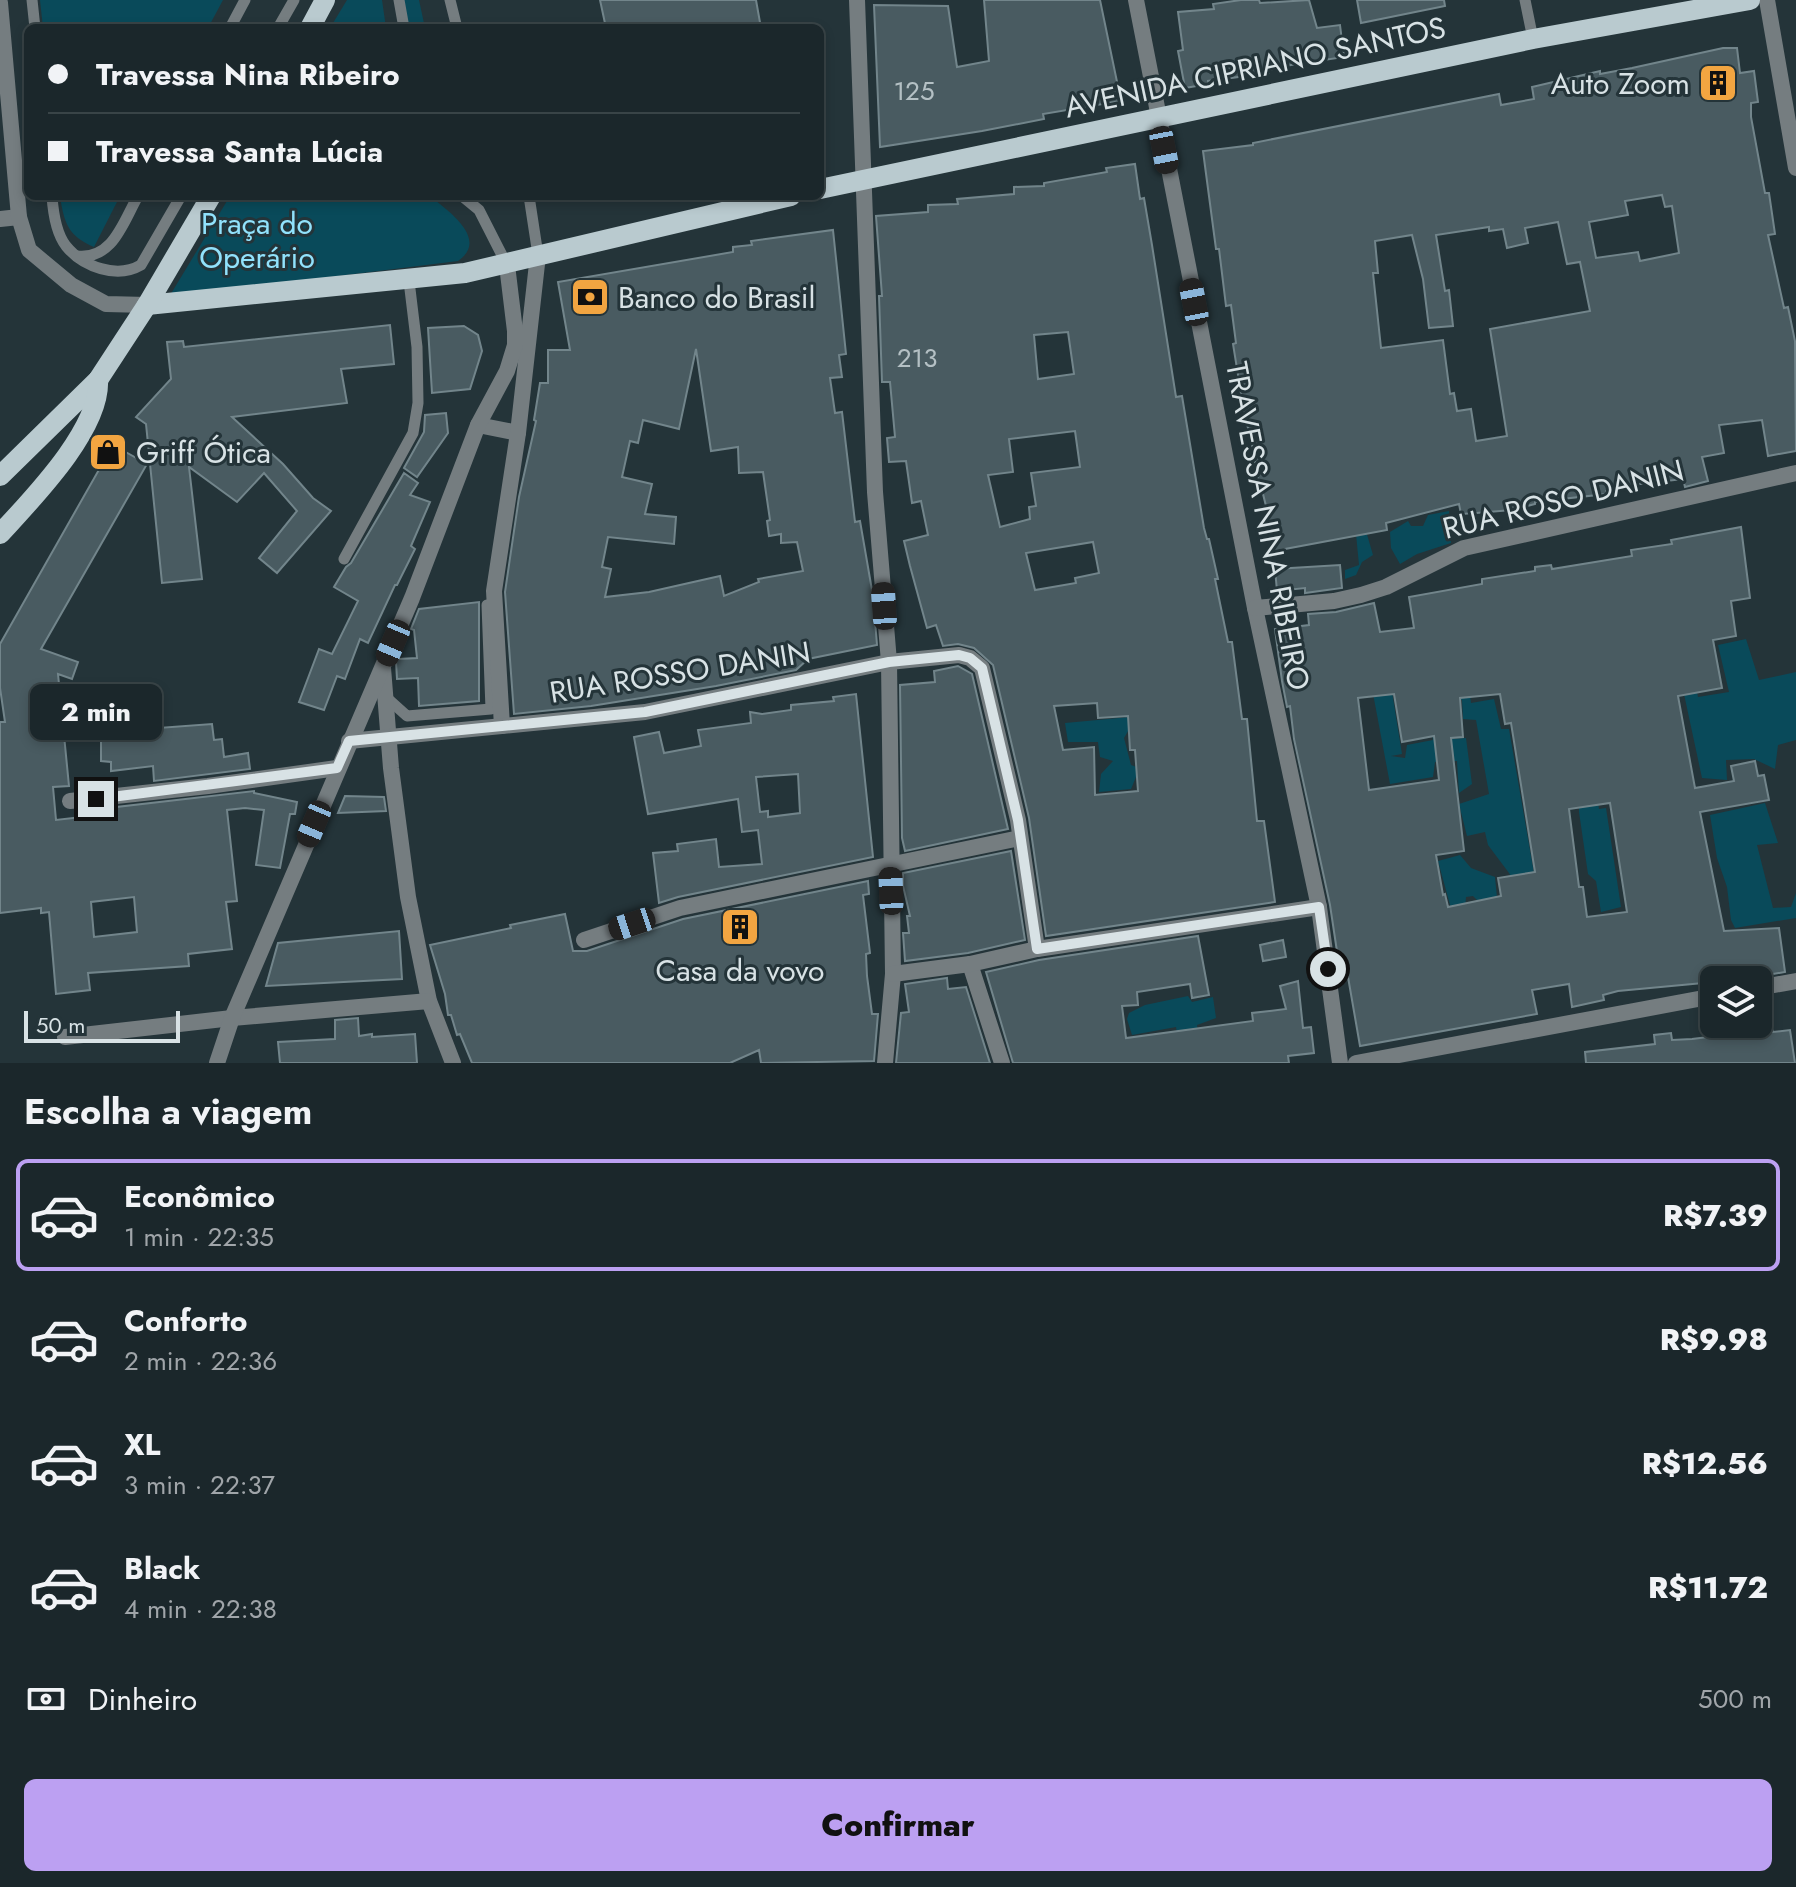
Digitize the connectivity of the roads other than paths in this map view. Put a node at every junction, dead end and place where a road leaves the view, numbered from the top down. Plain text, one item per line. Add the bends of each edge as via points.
1 (32, 0) edge
2 (245, 0) edge
3 (294, 0) edge
4 (325, 0) edge
5 (399, 0) edge
6 (450, 0) edge
7 (857, 0) edge
8 (1136, 0) edge
9 (1525, 0) edge
10 (1750, 0) edge
11 (1767, 0) edge
12 (0, 3) edge
13 (35, 24) edge
14 (232, 24) edge
15 (280, 24) edge
16 (312, 24) edge
17 (403, 24) edge
18 (456, 24) edge
19 (1533, 39) junction
20 (2, 46) edge
21 (1158, 119) junction
22 (1796, 168) edge
23 (863, 179) junction
24 (824, 188) edge
25 (52, 200) edge
26 (136, 200) edge
27 (179, 200) edge
28 (209, 200) edge
29 (467, 200) edge
30 (530, 200) edge
31 (774, 200) edge
32 (19, 217) junction
33 (0, 219) edge
34 (538, 255) junction
35 (76, 256) junction
36 (507, 265) junction
37 (409, 281) junction
38 (147, 305) junction
39 (98, 380) junction
40 (478, 425) junction
41 (518, 433) junction
42 (1796, 473) edge
43 (0, 476) edge
44 (0, 534) edge
45 (344, 559) dead end
46 (487, 598) dead end
47 (1255, 608) junction
48 (889, 662) junction
49 (383, 666) junction
50 (387, 698) junction
51 (502, 726) junction
52 (388, 738) junction
53 (349, 741) junction
54 (337, 768) junction
55 (70, 801) dead end
56 (1020, 838) junction
57 (890, 863) junction
58 (1319, 907) junction
59 (584, 940) dead end
60 (1037, 949) junction
61 (970, 964) junction
62 (893, 974) junction
63 (1796, 981) edge
64 (1772, 985) edge
65 (1700, 999) edge
66 (429, 1001) junction
67 (232, 1018) junction
68 (65, 1037) dead end
69 (217, 1063) edge
70 (453, 1063) edge
71 (885, 1063) edge
72 (1002, 1063) edge
73 (1340, 1063) edge
74 (1356, 1063) edge

1 - 13 lane
2 - 14 lane
3 - 15 lane
4 - 16 main road
5 - 17 lane
6 - 18 lane
7 - 23 street
8 - 21 street, TRAVESSA NINA RIBEIRO
9 - 19 lane
10 - 19 main road, AVENIDA CIPRIANO SANTOS
11 - 22 street
12 - 20 street
19 - 21 main road, AVENIDA CIPRIANO SANTOS
20 - 32 street
21 - 23 main road, AVENIDA CIPRIANO SANTOS
21 - 47 street, TRAVESSA NINA RIBEIRO
23 - 24 main road, AVENIDA CIPRIANO SANTOS
23 - 48 street via 875,492
25 - 35 lane via 64,243
26 - 35 lane via 111,246 95,255
27 - 35 lane via 141,265 108,271
28 - 38 main road
29 - 36 lane via 479,210
30 - 34 lane
31 - 34 main road
32 - 33 street
32 - 38 street via 29,250 71,285 106,304
34 - 36 main road
34 - 41 street
36 - 37 main road
36 - 40 street via 515,345
37 - 38 main road
37 - 45 lane via 417,347 413,433
38 - 39 main road
39 - 43 main road
39 - 44 main road via 98,399 62,465
40 - 41 street
40 - 49 street
41 - 51 street via 494,591
42 - 47 street, RUA ROSO DANIN via 1464,548 1361,595
46 - 50 lane via 491,709 407,716
47 - 58 street, TRAVESSA NINA RIBEIRO
48 - 51 street, RUA ROSSO DANIN via 645,712
48 - 56 street, RUA ROSSO DANIN via 959,655 982,668
48 - 57 street
49 - 50 street
49 - 53 street
50 - 52 street
51 - 52 street, RUA ROSSO DANIN
52 - 53 street, RUA ROSSO DANIN
52 - 66 street via 408,897
53 - 54 street
54 - 55 street
54 - 67 street
56 - 57 street
56 - 60 street
57 - 59 street via 680,908
57 - 62 street
58 - 60 street
58 - 73 street, TRAVESSA NINA RIBEIRO
60 - 61 street
61 - 62 street
61 - 72 street
62 - 71 street
63 - 64 street
65 - 74 street
66 - 67 street
66 - 70 street
67 - 68 street
67 - 69 street

